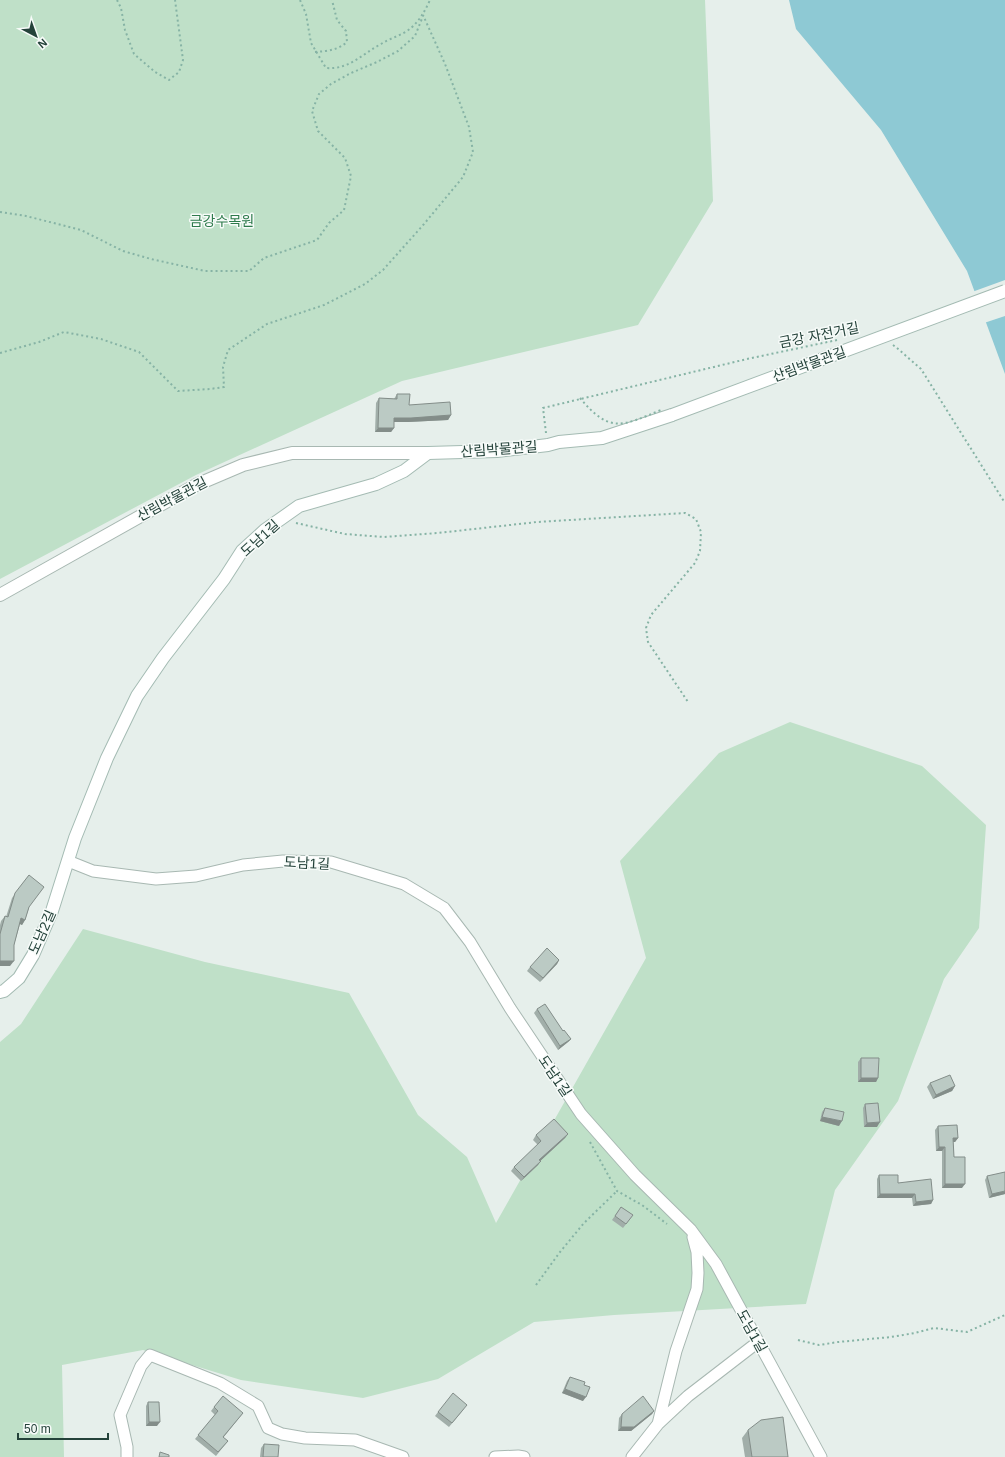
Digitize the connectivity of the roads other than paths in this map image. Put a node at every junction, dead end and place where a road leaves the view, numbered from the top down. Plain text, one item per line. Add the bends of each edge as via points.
1 (1005, 291) edge
2 (428, 453) junction
3 (0, 596) edge
4 (68, 861) junction
5 (0, 992) edge
6 (691, 1230) junction
7 (758, 1342) junction
8 (658, 1424) junction
9 (127, 1457) edge
10 (403, 1457) edge
11 (495, 1457) edge
12 (524, 1457) edge
13 (632, 1457) edge
14 (821, 1457) edge

1 - 2 main road, 산림박물관길, bridge via 672,415 602,438 497,451
2 - 3 main road, 산림박물관길 via 292,453 243,465 196,485
2 - 4 main road, 도남1길 via 404,470 376,484 299,506 265,530 242,551 137,696 107,758
4 - 5 main road, 도남2길 via 52,911 33,955 19,978
4 - 6 street, 도남1길 via 93,871 156,879 196,876 244,865 283,861 331,862 404,884 444,908 470,942 510,1008 581,1114 635,1175
6 - 7 street, 도남1길 via 716,1264
6 - 8 street via 697,1252 697,1289 676,1351
7 - 8 street via 688,1396
7 - 14 street, 도남1길
8 - 13 street
9 - 10 street via 120,1416 141,1366 150,1355 220,1383 258,1406 268,1428 282,1434 305,1438 355,1440
11 - 12 street

